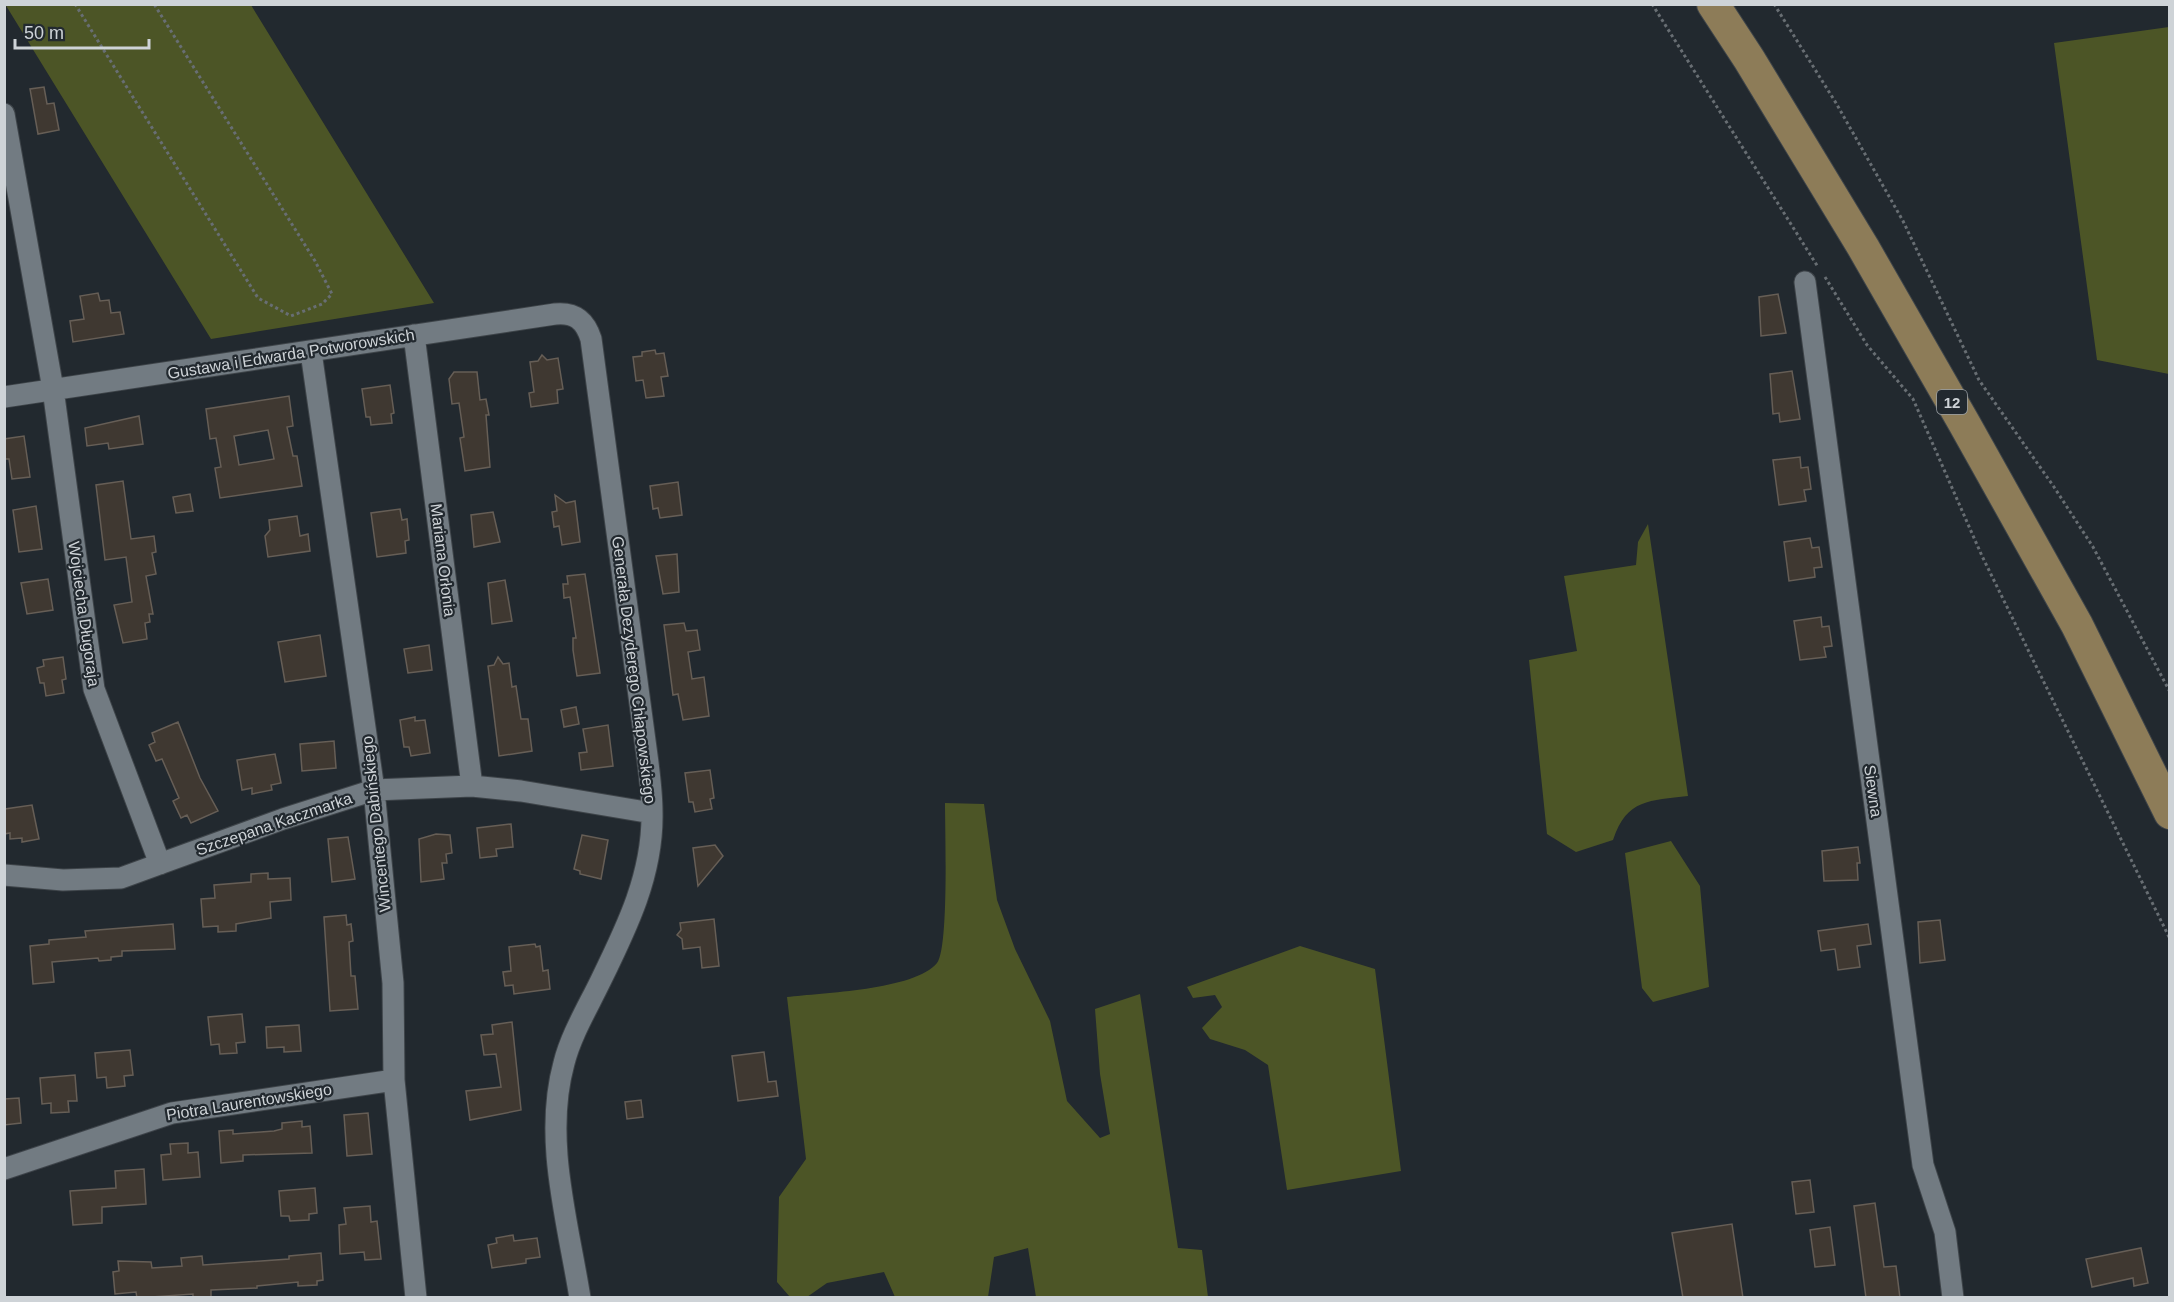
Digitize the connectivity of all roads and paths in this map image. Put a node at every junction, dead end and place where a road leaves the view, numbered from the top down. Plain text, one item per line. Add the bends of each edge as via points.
1 (75, 4) edge
2 (154, 4) edge
3 (1652, 4) edge
4 (1713, 4) edge
5 (1774, 4) edge
6 (4, 114) edge
7 (1805, 282) dead end
8 (577, 317) joint
9 (414, 335) junction
10 (311, 352) junction
11 (53, 389) junction
12 (4, 397) edge
13 (2169, 692) edge
14 (472, 786) junction
15 (374, 790) junction
16 (652, 813) junction
17 (2169, 813) edge
18 (160, 864) junction
19 (4, 875) edge
20 (2169, 939) edge
21 (394, 1080) junction
22 (4, 1169) edge
23 (416, 1298) edge
24 (580, 1298) edge
25 (1953, 1298) edge

1 - 2 path via 258,298 291,316 322,304 332,294 315,261
3 - 20 path via 1867,345 1913,399 1982,556
4 - 17 main road, 12 via 1863,247 1970,433 2077,625
5 - 13 path via 1903,221 1979,380 2093,547
6 - 11 street, Wojciecha Długoraja
7 - 25 street, Siewna via 1923,1165 1945,1232
8 - 9 street, Gustawa i Edwarda Potworowskich via 555,314
8 - 16 street, Generała Dezyderego Chłapowskiego via 586,325 591,339
9 - 10 street, Gustawa i Edwarda Potworowskich
9 - 14 street, Mariana Orłonia
10 - 11 street, Gustawa i Edwarda Potworowskich
10 - 15 street, Wincentego Dabińskiego
11 - 12 street, Gustawa i Edwarda Potworowskich
11 - 18 street, Wojciecha Długoraja via 94,689
14 - 15 street, Szczepana Kaczmarka
14 - 16 street, Szczepana Kaczmarka
15 - 18 street, Szczepana Kaczmarka
15 - 21 street, Wincentego Dabińskiego via 393,983
16 - 24 street, Generała Dezyderego Chłapowskiego via 642,888 574,1035 558,1096 555,1130 559,1169
18 - 19 street, Szczepana Kaczmarka via 121,878 63,880
21 - 22 street, Piotra Laurentowskiego via 172,1113
21 - 23 street, Wincentego Dabińskiego

